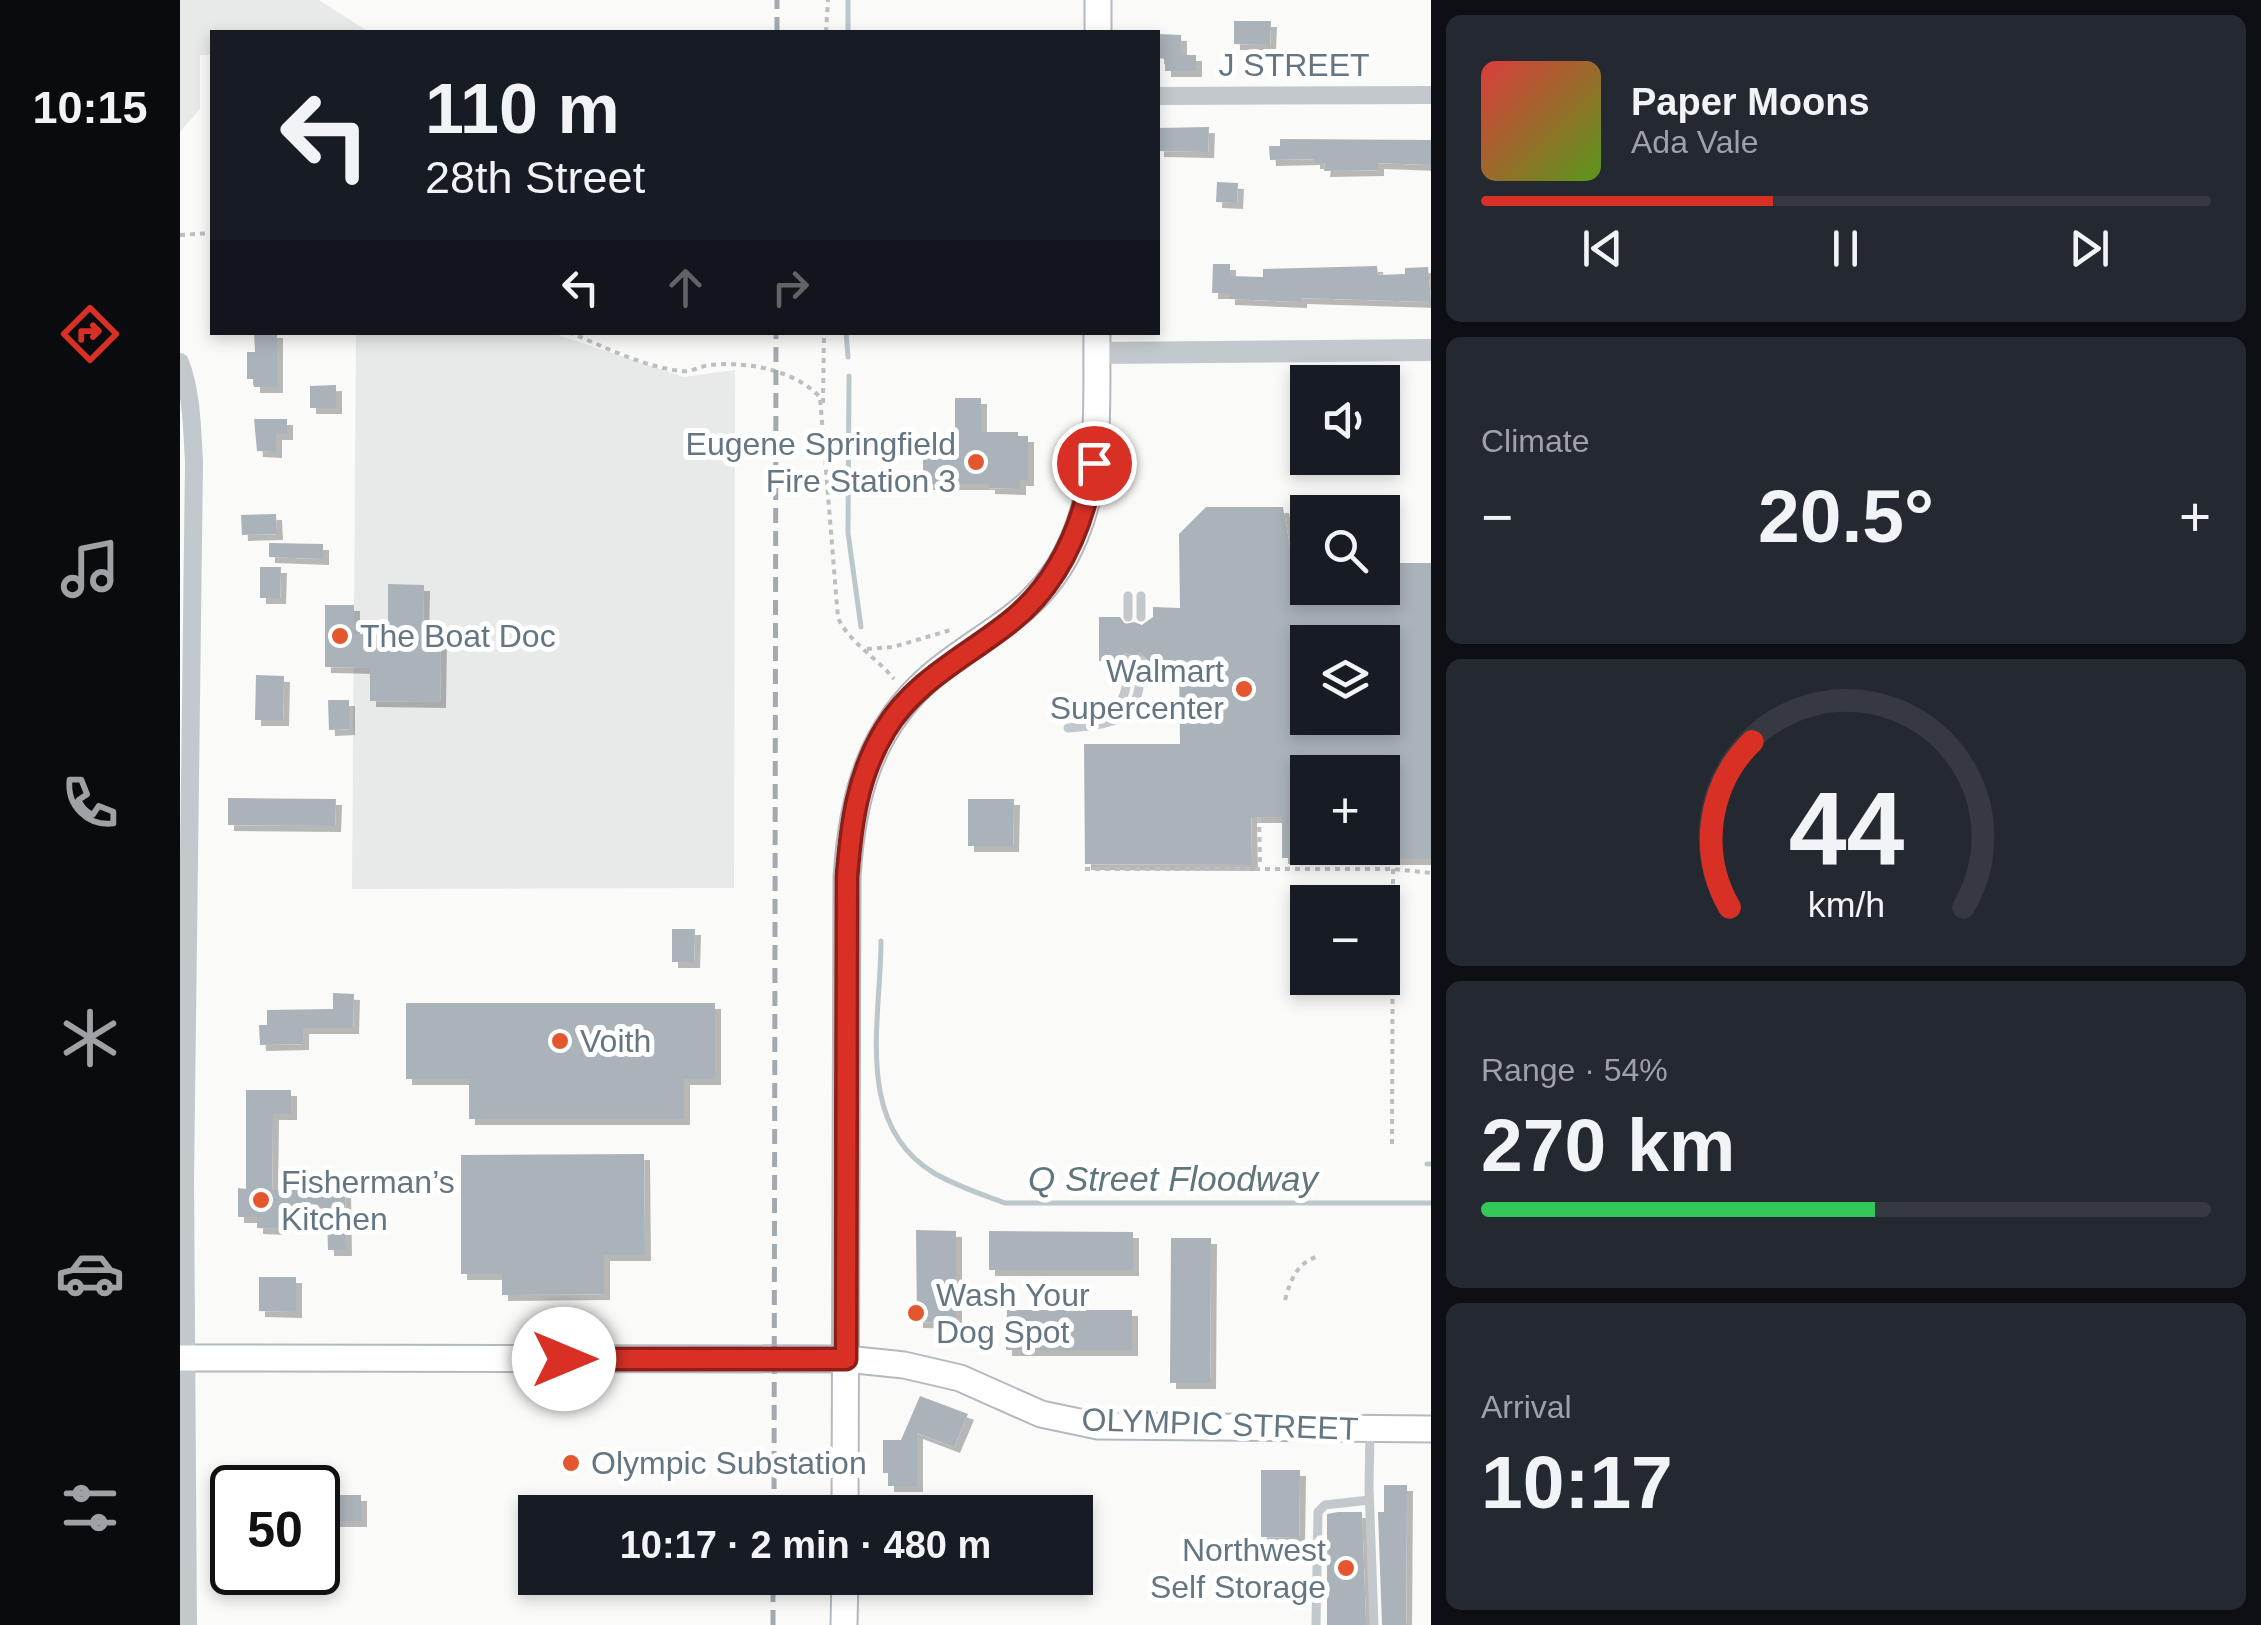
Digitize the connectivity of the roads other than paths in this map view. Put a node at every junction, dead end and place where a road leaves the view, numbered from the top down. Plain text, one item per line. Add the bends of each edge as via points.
1 (1098, 0) edge
2 (1098, 30) edge
3 (1431, 95) edge
4 (1160, 96) edge
5 (1096, 343) edge
6 (1431, 350) edge
7 (180, 362) edge
8 (1128, 596) dead end
9 (1141, 596) dead end
10 (1128, 617) dead end
11 (1141, 617) dead end
12 (1128, 661) dead end
13 (1140, 661) dead end
14 (1068, 714) dead end
15 (1068, 728) dead end
16 (184, 1358) edge
17 (846, 1359) junction
18 (1370, 1428) junction
19 (1431, 1429) edge
20 (845, 1495) edge
21 (1369, 1500) junction
22 (845, 1595) edge
23 (188, 1625) edge
24 (844, 1625) edge
25 (1316, 1625) edge
26 (1374, 1625) edge

1 - 2 main road
3 - 4 street, J STREET
5 - 6 street
5 - 17 main road via 1094,463 1074,540 1038,596 910,698 885,730 858,793 847,877
7 - 16 street via 194,462
8 - 10 lane
9 - 11 lane
12 - 14 lane via 1128,690 1120,704 1105,712
13 - 15 lane via 1140,692 1130,713 1107,724
16 - 17 main road, OLYMPIC STREET
16 - 23 street
17 - 18 main road, OLYMPIC STREET via 960,1378 1041,1414 1098,1426
17 - 20 main road
18 - 19 main road, OLYMPIC STREET
18 - 21 lane
21 - 25 lane via 1325,1504 1318,1512
21 - 26 lane
22 - 24 main road

